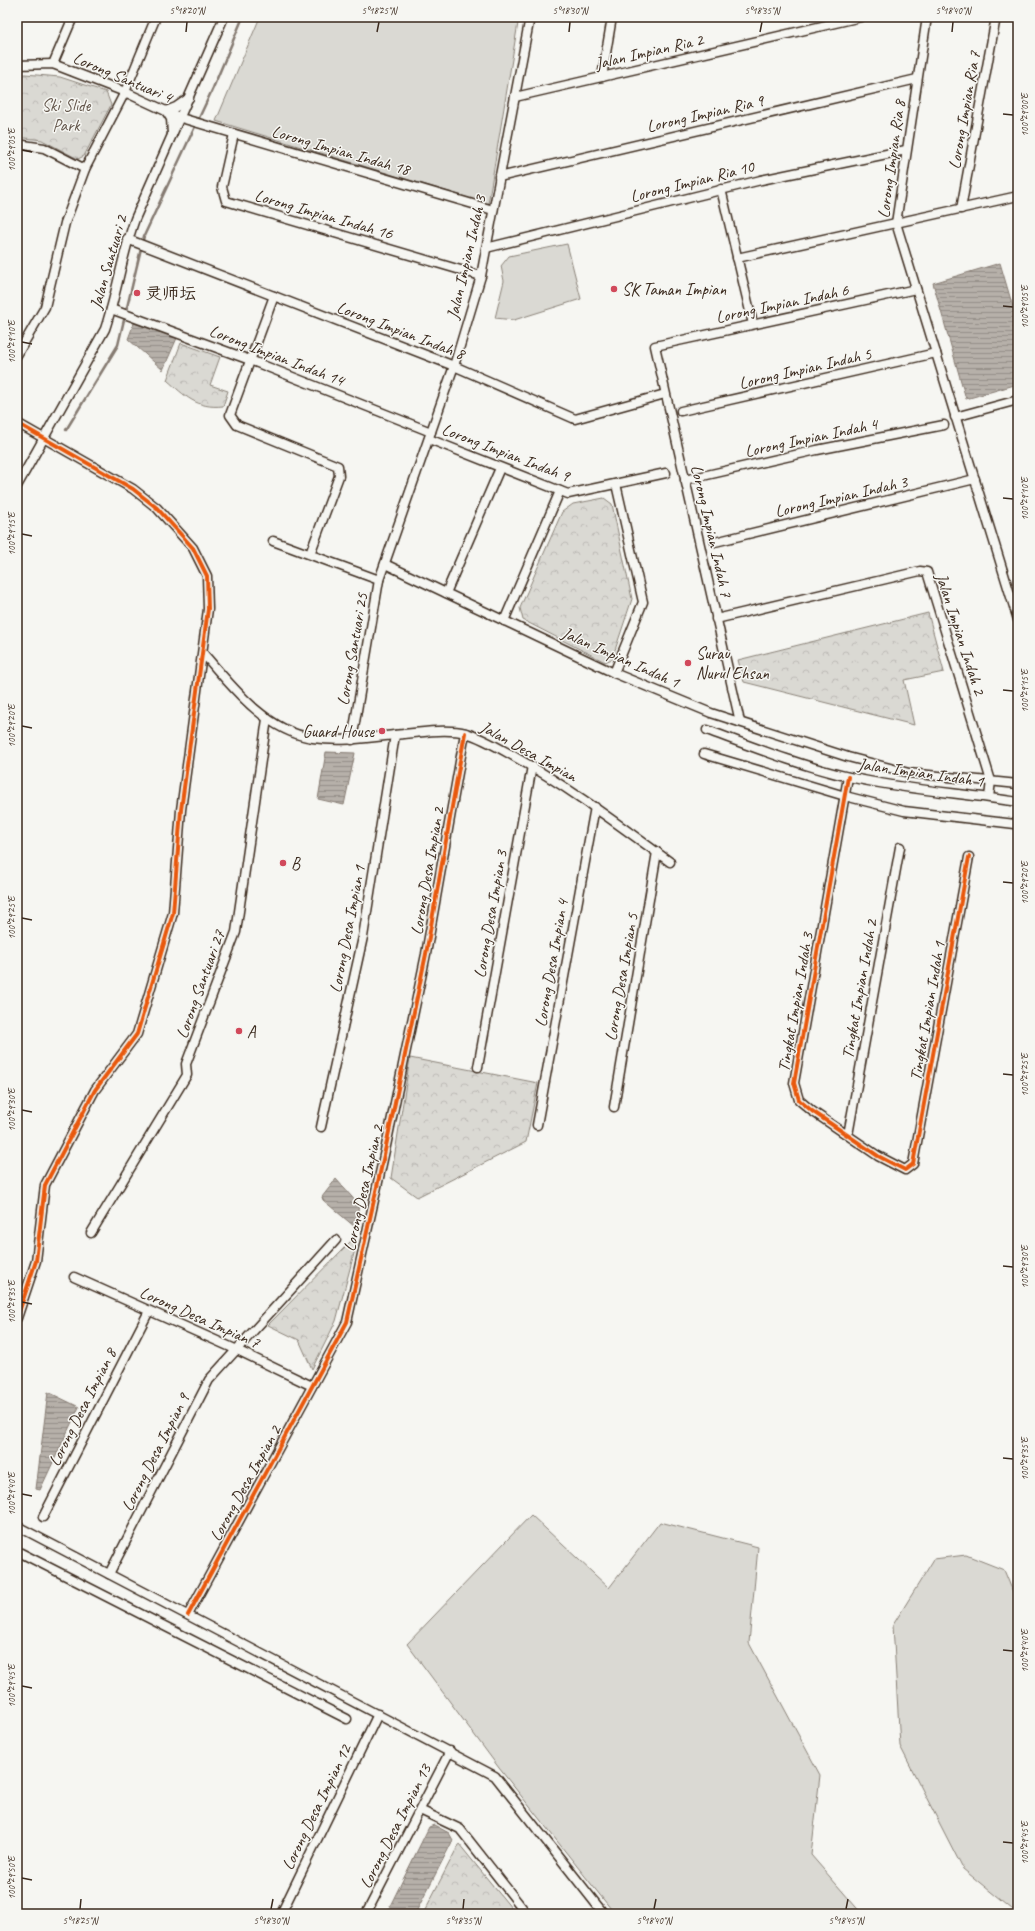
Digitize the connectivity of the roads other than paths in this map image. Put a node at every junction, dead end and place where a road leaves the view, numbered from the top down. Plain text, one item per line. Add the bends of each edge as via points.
1 (73, 17) edge
2 (156, 17) edge
3 (224, 17) edge
4 (530, 17) edge
5 (612, 17) edge
6 (861, 17) edge
7 (927, 17) edge
8 (996, 17) edge
9 (848, 18) edge
10 (53, 64) junction
11 (17, 65) edge
12 (602, 77) junction
13 (917, 79) junction
14 (125, 92) junction
15 (514, 97) junction
16 (190, 98) junction
17 (166, 111) junction
18 (181, 118) junction
19 (234, 134) junction
20 (173, 137) junction
21 (17, 144) edge
22 (906, 150) junction
23 (85, 169) junction
24 (499, 177) junction
25 (721, 189) junction
26 (1018, 196) edge
27 (961, 209) junction
28 (493, 210) junction
29 (896, 224) junction
30 (130, 241) junction
31 (486, 248) junction
32 (737, 258) junction
33 (481, 276) junction
34 (916, 289) junction
35 (274, 296) junction
36 (115, 310) junction
37 (753, 324) junction
38 (655, 346) joint
39 (936, 353) junction
40 (17, 355) edge
41 (250, 360) junction
42 (454, 366) junction
43 (666, 394) junction
44 (1018, 400) edge
45 (681, 411) dead end
46 (956, 417) junction
47 (17, 423) edge
48 (944, 425) dead end
49 (430, 436) junction
50 (43, 437) junction
51 (500, 468) junction
52 (666, 473) dead end
53 (975, 479) junction
54 (685, 480) junction
55 (616, 484) junction
56 (17, 486) edge
57 (560, 491) junction
58 (273, 541) dead end
59 (715, 542) dead end
60 (310, 554) junction
61 (385, 564) junction
62 (380, 580) junction
63 (446, 593) junction
64 (716, 619) junction
65 (1018, 620) edge
66 (504, 621) junction
67 (203, 653) junction
68 (614, 673) junction
69 (267, 719) junction
70 (740, 722) junction
71 (707, 730) dead end
72 (465, 733) junction
73 (395, 735) junction
74 (352, 740) junction
75 (704, 754) dead end
76 (532, 766) junction
77 (848, 777) junction
78 (992, 781) junction
79 (1018, 784) edge
80 (845, 796) junction
81 (989, 798) junction
82 (1018, 802) edge
83 (595, 807) junction
84 (1015, 824) dead end
85 (900, 847) dead end
86 (657, 852) junction
87 (969, 857) dead end
88 (670, 862) dead end
89 (478, 1067) dead end
90 (614, 1107) dead end
91 (537, 1125) dead end
92 (320, 1127) dead end
93 (848, 1135) junction
94 (909, 1168) joint
95 (91, 1234) dead end
96 (336, 1240) dead end
97 (74, 1277) dead end
98 (149, 1311) junction
99 (17, 1318) edge
100 (235, 1349) junction
101 (312, 1386) junction
102 (42, 1517) dead end
103 (17, 1526) edge
104 (17, 1551) edge
105 (109, 1574) junction
106 (188, 1615) junction
107 (378, 1714) junction
108 (347, 1719) dead end
109 (450, 1751) junction
110 (420, 1810) junction
111 (281, 1914) edge
112 (366, 1914) edge
113 (527, 1914) edge
114 (604, 1914) edge

1 - 10 street, Lorong Santuari 4
2 - 14 street
3 - 16 street, Jalan Santuari 2
4 - 15 street, Jalan Impian Indah 3
5 - 12 street
6 - 9 street, Jalan Impian Ria 2
7 - 13 street, Lorong Impian Ria 8
8 - 27 street, Lorong Impian Ria 7
9 - 12 street, Jalan Impian Ria 2
10 - 11 street, Lorong Santuari 4
10 - 14 street, Lorong Santuari 4
12 - 15 street, Jalan Impian Ria 2
13 - 22 street, Lorong Impian Ria 8
13 - 24 street, Lorong Impian Ria 9
14 - 17 street, Lorong Santuari 4
14 - 23 street
15 - 24 street, Jalan Impian Indah 3
16 - 17 street via 176,108
16 - 18 street, Jalan Santuari 2
17 - 18 street, Lorong Santuari 4
17 - 20 street via 171,119
18 - 19 street, Lorong Impian Indah 18
18 - 20 street, Jalan Santuari 2
19 - 28 street, Lorong Impian Indah 18
19 - 33 street, Lorong Impian Indah 16 via 222,187 226,201
20 - 30 street, Jalan Santuari 2 via 146,194
21 - 23 street via 44,148
22 - 25 street, Lorong Impian Ria 10
22 - 29 street, Lorong Impian Ria 8
23 - 40 street via 65,223 45,307
24 - 28 street, Jalan Impian Indah 3
25 - 31 street, Lorong Impian Ria 10
25 - 32 street
26 - 27 street
27 - 29 street
28 - 31 street, Jalan Impian Indah 3
29 - 32 street
29 - 34 street, Lorong Impian Ria 8
30 - 35 street, Lorong Impian Indah 8
30 - 36 street, Jalan Santuari 2
31 - 33 street, Jalan Impian Indah 3
32 - 37 street
33 - 42 street, Jalan Impian Indah 3
34 - 37 street, Lorong Impian Indah 6
34 - 39 street, Lorong Impian Ria 8
35 - 41 street
35 - 42 street, Lorong Impian Indah 8
36 - 41 street, Lorong Impian Indah 14
36 - 50 street, Jalan Santuari 2
37 - 38 street, Lorong Impian Indah 6
38 - 43 street, Lorong Impian Indah 7
39 - 45 street, Lorong Impian Indah 5
39 - 46 street, Lorong Impian Ria 8
41 - 49 street, Lorong Impian Indah 14
41 - 60 street via 230,415 237,425 338,466 339,476
42 - 43 street, Lorong Impian Indah 8 via 575,418
42 - 49 street, Jalan Impian Indah 3
43 - 54 street, Lorong Impian Indah 7
44 - 46 street
46 - 53 street, Lorong Impian Ria 8
47 - 50 street
48 - 54 street, Lorong Impian Indah 4
49 - 51 street, Lorong Impian Indah 9
49 - 61 street, Jalan Impian Indah 3
50 - 56 street, Jalan Santuari 2
50 - 67 street via 133,489 157,508 193,548 208,576 208,609
51 - 57 street, Lorong Impian Indah 9
51 - 63 street
52 - 55 street, Lorong Impian Indah 9
53 - 59 street, Lorong Impian Indah 3
53 - 65 street, Lorong Impian Ria 8
54 - 64 street, Lorong Impian Indah 7
55 - 57 street, Lorong Impian Indah 9 via 568,494
55 - 68 street via 643,602
57 - 66 street
58 - 60 street
60 - 62 street
61 - 62 street, Lorong Santuari 25
61 - 63 street, Jalan Impian Indah 1
62 - 74 street, Lorong Santuari 25
63 - 66 street, Jalan Impian Indah 1
64 - 70 street, Lorong Impian Indah 7
64 - 78 street, Jalan Impian Indah 2 via 920,571 927,572
66 - 68 street, Jalan Impian Indah 1
67 - 69 street, Jalan Desa Impian via 229,684
67 - 99 street via 181,810 173,913 137,1034 95,1090 45,1186 36,1261
68 - 70 street, Jalan Impian Indah 1 via 711,713
69 - 74 street, Jalan Desa Impian via 311,738
69 - 95 street, Lorong Santuari 27 via 236,932 186,1064 187,1075
70 - 78 street, Jalan Impian Indah 1 via 848,757 909,773
71 - 77 street, Jalan Impian Indah 1
72 - 73 street, Jalan Desa Impian via 426,732
72 - 76 street, Jalan Desa Impian via 486,741
72 - 101 street, Lorong Desa Impian 2 via 426,954 346,1322
73 - 74 street, Jalan Desa Impian
73 - 92 street, Lorong Desa Impian 1 via 363,937
75 - 80 street, Jalan Impian Indah 1
76 - 83 street, Jalan Desa Impian
76 - 89 street, Lorong Desa Impian 3
77 - 80 street, Tingkat Impian Indah 3
77 - 81 street, Jalan Impian Indah 1
78 - 79 street, Jalan Impian Indah 1
78 - 81 street, Jalan Impian Indah 2
80 - 84 street, Jalan Impian Indah 1 via 904,811
80 - 93 street, Tingkat Impian Indah 3 via 794,1083 799,1100
81 - 82 street, Jalan Impian Indah 1
83 - 86 street, Jalan Desa Impian
83 - 91 street, Lorong Desa Impian 4
85 - 93 street, Tingkat Impian Indah 2
86 - 88 street, Jalan Desa Impian
86 - 90 street, Lorong Desa Impian 5
87 - 94 street, Tingkat Impian Indah 1 via 913,1164
93 - 94 street, Tingkat Impian Indah 3 via 878,1156 905,1170
96 - 100 street, Lorong Desa Impian 9
97 - 98 street, Lorong Desa Impian 7
98 - 100 street, Lorong Desa Impian 7
98 - 102 street, Lorong Desa Impian 8
100 - 101 street, Lorong Desa Impian 7
100 - 105 street, Lorong Desa Impian 9 via 208,1380
101 - 106 street, Lorong Desa Impian 2
103 - 105 street
104 - 108 street
105 - 106 street
106 - 107 street
107 - 109 street
107 - 111 street, Lorong Desa Impian 12
109 - 110 street, Lorong Desa Impian 13
109 - 114 street via 495,1776
110 - 112 street, Lorong Desa Impian 13
110 - 113 street via 460,1829

